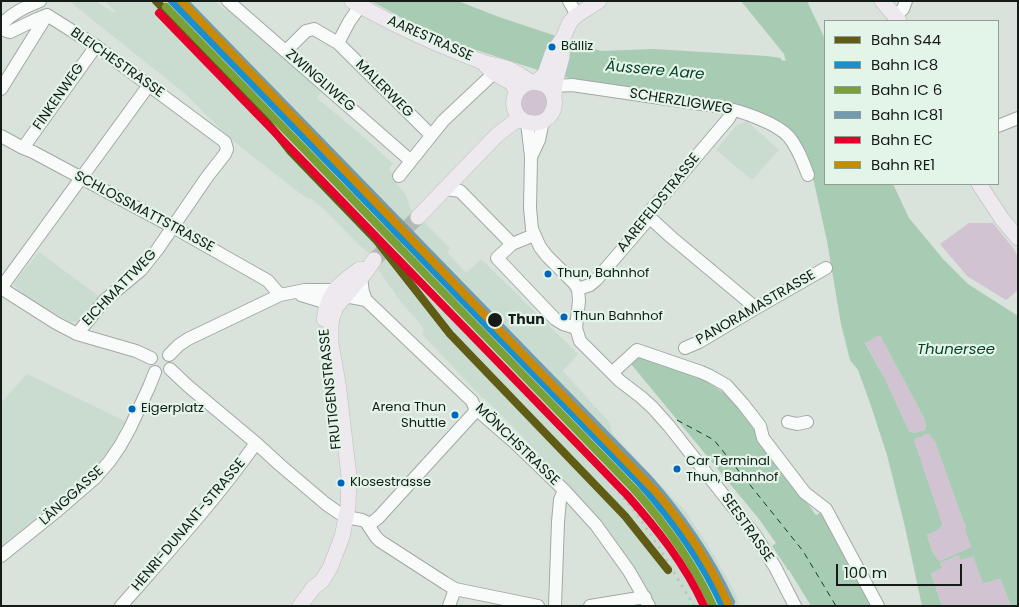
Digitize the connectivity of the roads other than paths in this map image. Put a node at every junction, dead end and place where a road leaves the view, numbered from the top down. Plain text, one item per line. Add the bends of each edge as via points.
1 (40, 1) edge
2 (228, 1) edge
3 (569, 1) edge
4 (599, 1) edge
5 (882, 1) edge
6 (906, 1) edge
7 (356, 4) edge
8 (577, 15) junction
9 (47, 16) junction
10 (897, 19) edge
11 (1, 25) edge
12 (1, 29) edge
13 (338, 43) junction
14 (96, 46) junction
15 (286, 51) junction
16 (482, 62) junction
17 (494, 73) junction
18 (547, 83) junction
19 (149, 85) junction
20 (1, 89) edge
21 (515, 98) junction
22 (733, 110) junction
23 (1018, 118) edge
24 (525, 121) junction
25 (543, 121) junction
26 (999, 126) edge
27 (431, 135) junction
28 (497, 135) junction
29 (1, 136) edge
30 (225, 142) joint
31 (23, 148) junction
32 (531, 157) junction
33 (411, 161) junction
34 (399, 176) dead end
35 (808, 176) dead end
36 (82, 178) junction
37 (980, 185) edge
38 (446, 189) junction
39 (648, 216) junction
40 (418, 217) tunnel mouth
41 (173, 227) junction
42 (534, 235) junction
43 (1018, 238) edge
44 (512, 244) junction
45 (826, 268) dead end
46 (578, 289) junction
47 (348, 292) junction
48 (3, 293) edge
49 (286, 294) junction
50 (756, 308) junction
51 (576, 328) junction
52 (77, 334) junction
53 (685, 348) dead end
54 (169, 355) junction
55 (151, 358) junction
56 (170, 369) junction
57 (155, 372) junction
58 (612, 374) junction
59 (475, 408) junction
60 (788, 422) dead end
61 (807, 422) dead end
62 (256, 442) junction
63 (564, 490) junction
64 (343, 515) junction
65 (369, 525) junction
66 (1, 556) edge
67 (455, 588) junction
68 (647, 601) edge
69 (121, 606) edge
70 (300, 606) edge
71 (449, 606) edge
72 (538, 606) edge
73 (554, 606) edge
74 (590, 606) edge
75 (795, 606) edge
76 (878, 606) edge

1 - 11 street via 17,11
2 - 15 street, ZWINGLIWEG
3 - 8 street
4 - 8 main road
5 - 10 main road
6 - 10 street
7 - 13 street
7 - 16 main road, AARESTRASSE
8 - 18 main road via 562,38 562,57
9 - 12 street via 10,32
9 - 14 street, BLEICHESTRASSE
9 - 20 street
13 - 15 street, MALERWEG via 314,29 306,31
13 - 27 street, MALERWEG
14 - 19 street, BLEICHESTRASSE
14 - 31 street, FINKENWEG
15 - 33 street, ZWINGLIWEG
16 - 17 main road, AARESTRASSE
16 - 18 main road, AARESTRASSE
17 - 21 main road, AARESTRASSE via 512,83
17 - 27 street
18 - 21 main road via 522,86
18 - 22 street, SCHERZLIGWEG via 572,84
18 - 25 main road via 554,104 552,113
19 - 30 street, BLEICHESTRASSE
19 - 36 street
21 - 24 main road via 516,113
21 - 28 main road
22 - 35 street, SCHERZLIGWEG via 783,131 796,148
22 - 39 street, AAREFELDSTRASSE
23 - 26 street
24 - 25 main road
24 - 28 main road via 514,122
24 - 32 street
25 - 32 street
27 - 33 street
28 - 38 main road
29 - 31 street, SCHLOSSMATTSTRASSE
30 - 41 street, EICHMATTWEG via 225,154
31 - 36 street, SCHLOSSMATTSTRASSE
32 - 42 street via 530,215
33 - 34 street
36 - 41 street, SCHLOSSMATTSTRASSE
36 - 48 street
37 - 43 main road
38 - 40 main road
38 - 44 street via 460,191
39 - 46 street, AAREFELDSTRASSE via 596,280
39 - 50 street
41 - 49 street, SCHLOSSMATTSTRASSE
41 - 52 street, EICHMATTWEG via 145,265 105,300
42 - 44 street
42 - 46 street via 547,256
44 - 51 street via 497,258 555,319
45 - 50 street, PANORAMASTRASSE
46 - 51 street
47 - 49 street via 304,290
47 - 59 street, MÖNCHSTRASSE via 472,401
47 - 64 main road, FRUTIGENSTRASSE via 324,316 323,334
48 - 52 street
49 - 54 street via 188,339
50 - 53 street, PANORAMASTRASSE
51 - 58 street, SEESTRASSE via 580,341
52 - 55 street
54 - 55 street via 159,352
54 - 56 street
55 - 57 street via 150,364
56 - 57 street via 163,374
56 - 62 street
57 - 66 street, LÄNGGASSE via 130,428 109,462 58,510
58 - 75 street, SEESTRASSE via 653,408 744,519
58 - 76 street via 637,350 706,374 726,385 760,426 764,438 804,493 826,509
59 - 63 street, MÖNCHSTRASSE
59 - 65 street via 474,413
60 - 61 street
62 - 64 street
62 - 69 street, HENRI-DUNANT-STRASSE via 225,486
63 - 68 street, MÖNCHSTRASSE via 596,525
63 - 73 street via 558,522
64 - 65 street
64 - 70 main road, FRUTIGENSTRASSE via 313,588
65 - 67 street via 380,541
67 - 71 street
67 - 72 street
68 - 74 street

